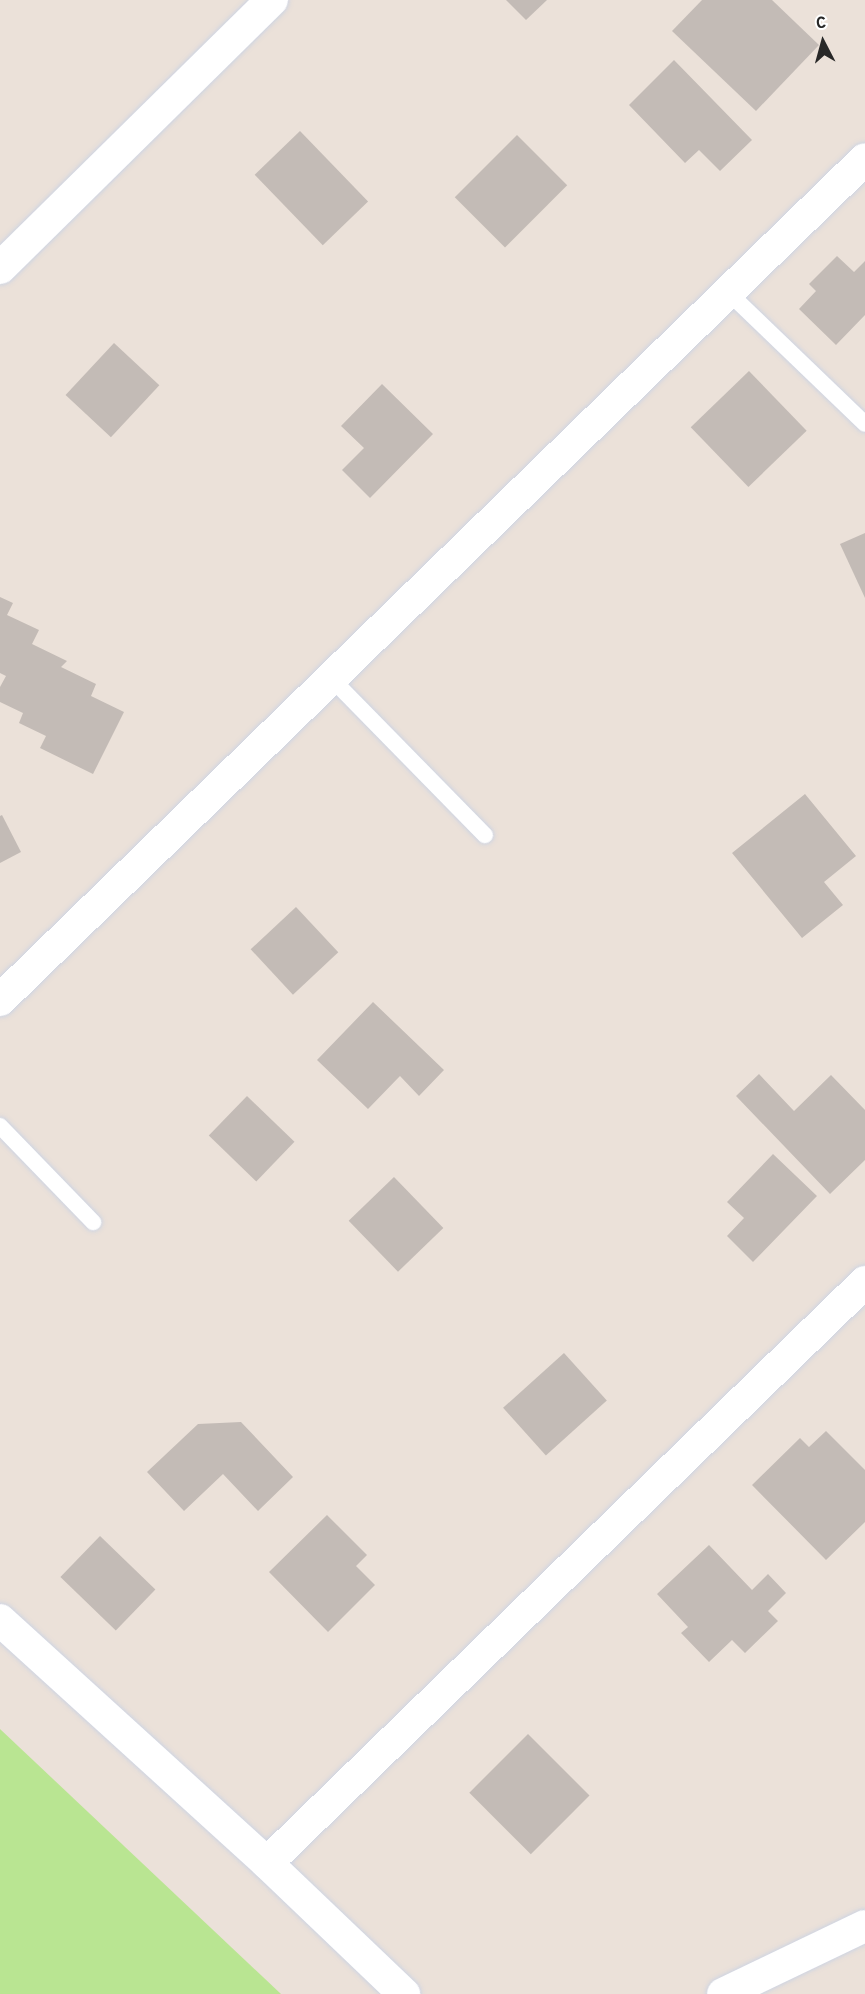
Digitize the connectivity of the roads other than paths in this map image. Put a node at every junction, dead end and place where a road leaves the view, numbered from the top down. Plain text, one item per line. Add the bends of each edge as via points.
1 (272, 0) edge
2 (865, 159) edge
3 (0, 268) edge
4 (728, 292) junction
5 (865, 424) edge
6 (331, 678) junction
7 (485, 835) dead end
8 (0, 1000) edge
9 (0, 1126) edge
10 (93, 1222) dead end
11 (865, 1282) edge
12 (0, 1620) edge
13 (267, 1863) junction
14 (865, 1926) edge
15 (404, 1994) edge
16 (723, 1994) edge

1 - 3 street
2 - 4 street
4 - 5 lane
4 - 6 street
6 - 7 lane
6 - 8 street
9 - 10 lane
11 - 13 street
12 - 13 street
13 - 15 street
14 - 16 street

